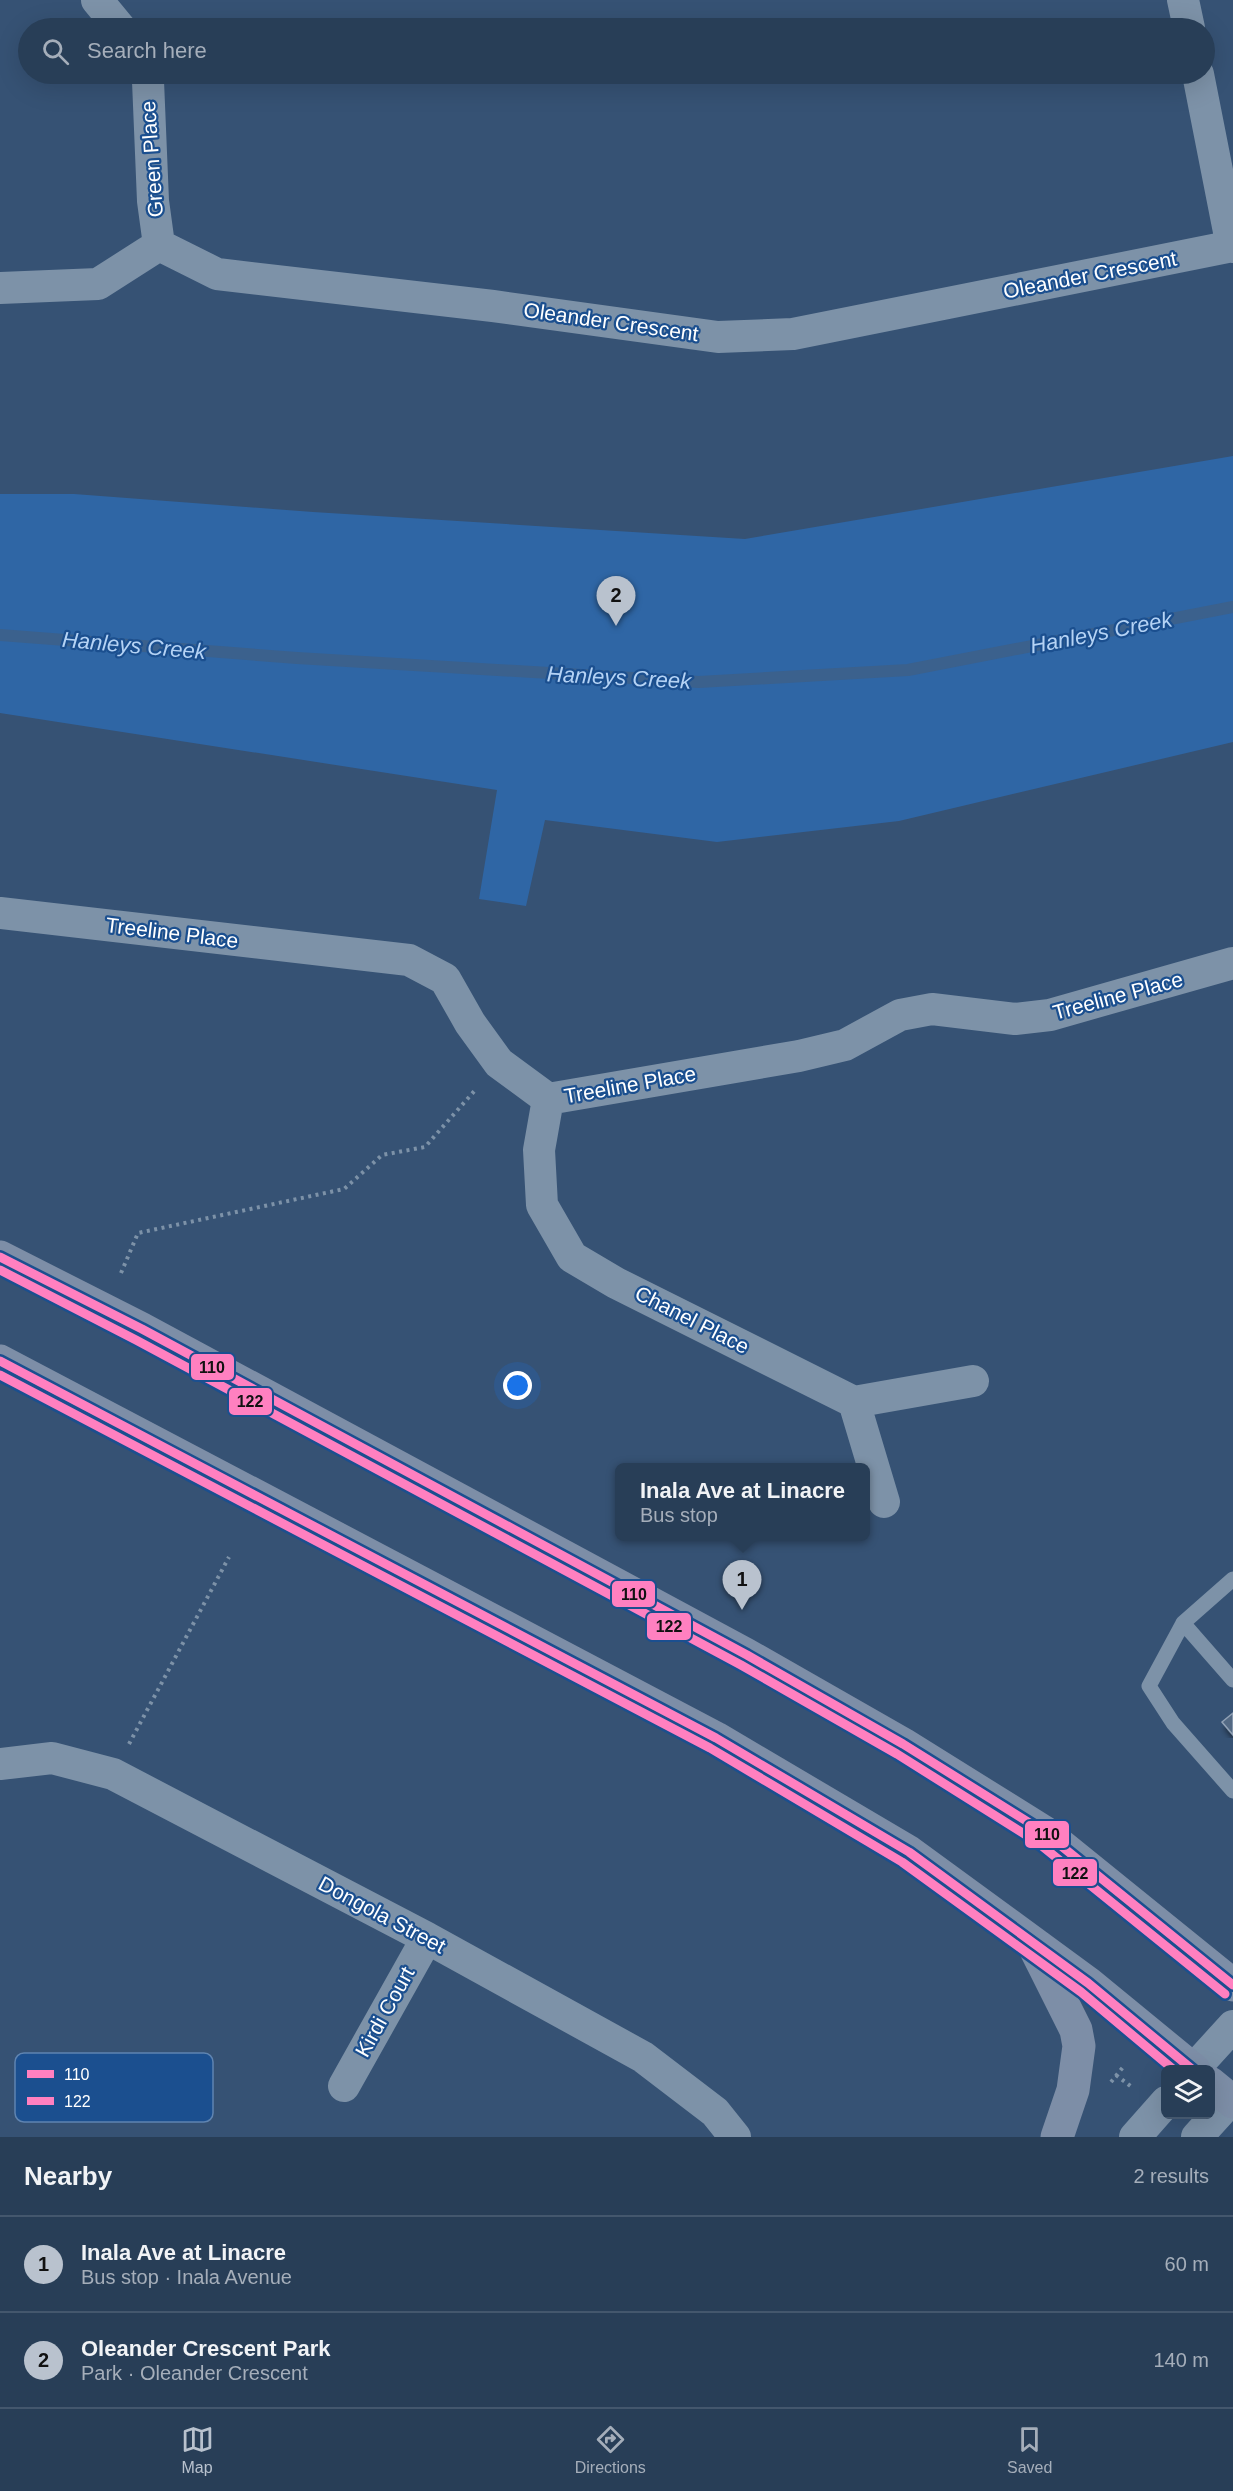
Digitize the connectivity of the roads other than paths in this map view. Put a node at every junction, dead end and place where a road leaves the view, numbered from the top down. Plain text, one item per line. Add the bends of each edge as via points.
1 (97, 0) edge
2 (1183, 0) edge
3 (112, 18) edge
4 (1187, 18) edge
5 (148, 84) edge
6 (1200, 84) edge
7 (159, 245) junction
8 (1233, 247) edge
9 (0, 288) edge
10 (0, 913) edge
11 (1233, 963) edge
12 (548, 1099) junction
13 (0, 1257) edge
14 (0, 1361) edge
15 (973, 1381) dead end
16 (854, 1402) junction
17 (884, 1502) dead end
18 (1233, 1579) edge
19 (1183, 1623) junction
20 (1233, 1680) edge
21 (0, 1764) edge
22 (1233, 1791) edge
23 (427, 1938) junction
24 (1031, 1941) junction
25 (1233, 1985) edge
26 (1233, 2026) edge
27 (1189, 2065) edge
28 (1198, 2065) edge
29 (344, 2086) dead end
30 (1227, 2096) edge
31 (1161, 2107) edge
32 (735, 2137) edge
33 (1057, 2137) edge
34 (1134, 2137) edge
35 (1197, 2137) edge

1 - 3 street
2 - 4 street
5 - 7 street, Green Place via 153,201
6 - 8 street
7 - 8 street, Oleander Crescent via 216,274 718,337 793,334
7 - 9 street via 98,284
10 - 12 street, Treeline Place via 409,960 445,979 499,1063
11 - 12 street, Treeline Place via 1050,1015 1015,1019 932,1009 900,1015 845,1045 799,1056
12 - 16 street, Chanel Place via 539,1150 542,1205 572,1257 616,1283
13 - 25 main road via 747,1655 903,1744 1044,1832
14 - 24 main road via 716,1738 909,1852
15 - 16 street
16 - 17 street
18 - 19 lane
19 - 20 lane
19 - 22 lane via 1149,1686 1173,1723
21 - 23 street, Dongola Street via 52,1758 113,1774
23 - 29 street, Kirdi Court
23 - 32 street, Dongola Street via 642,2057 715,2112
24 - 27 main road
24 - 33 main road via 1076,2030 1079,2046 1073,2090
26 - 28 street
30 - 35 street
31 - 34 street

